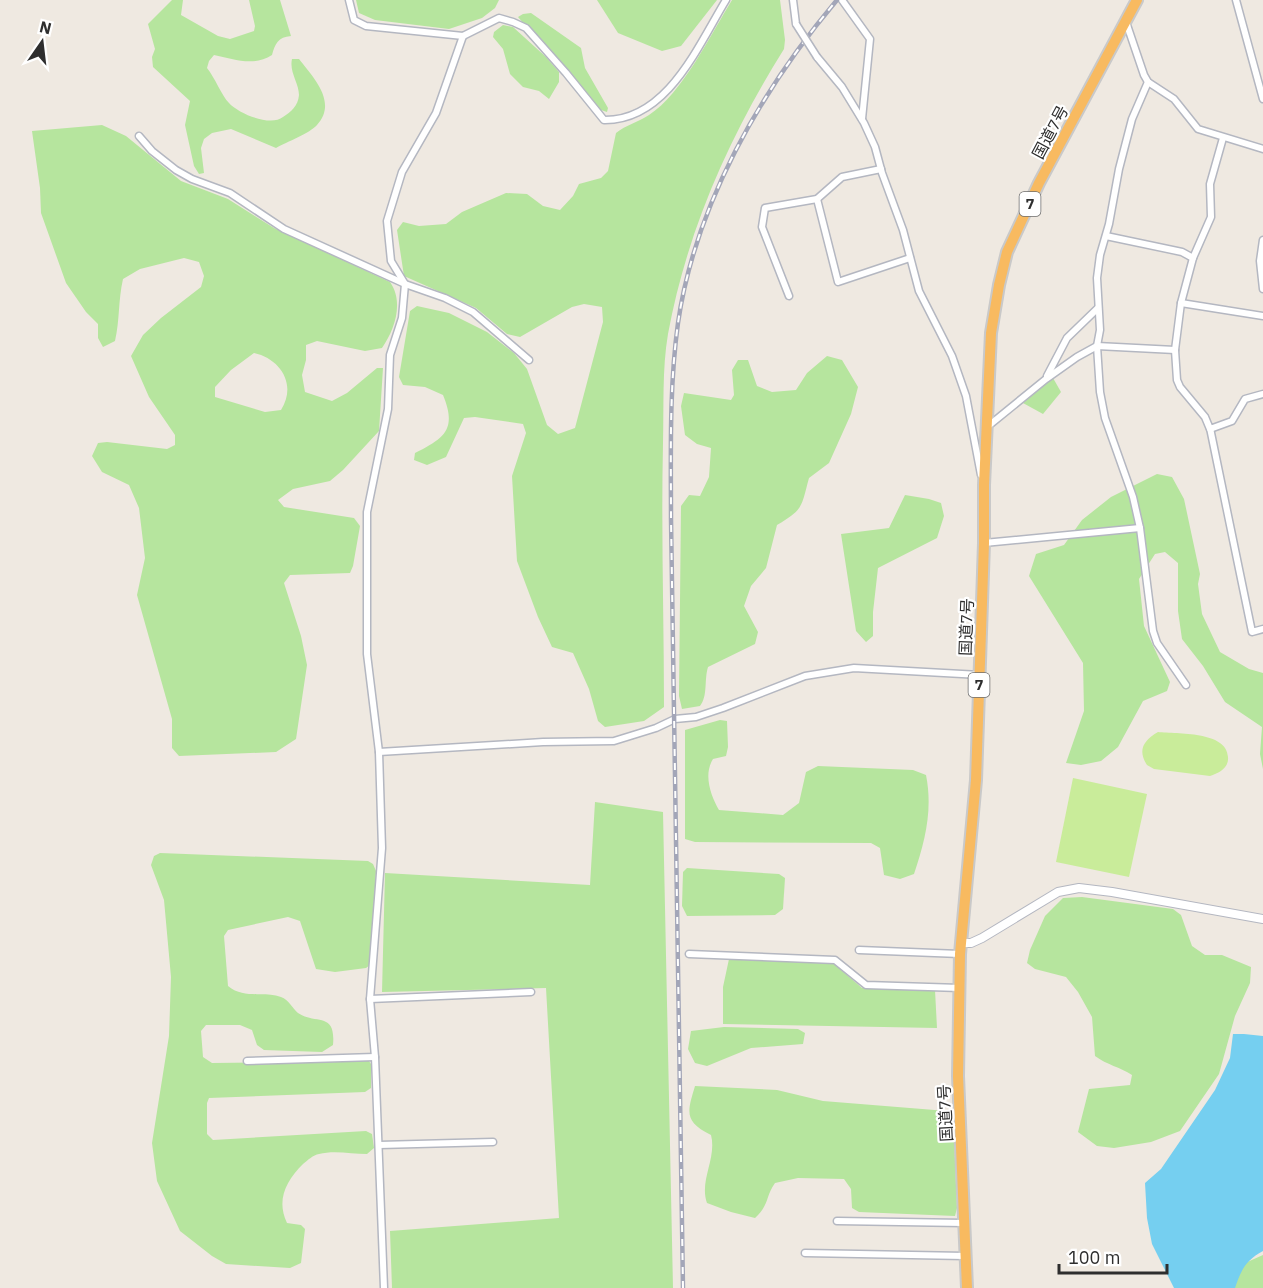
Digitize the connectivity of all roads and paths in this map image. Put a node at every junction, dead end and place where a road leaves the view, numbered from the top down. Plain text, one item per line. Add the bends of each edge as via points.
1 (349, 0) edge
2 (726, 0) edge
3 (793, 0) edge
4 (842, 0) edge
5 (1137, 0) edge
6 (1236, 0) edge
7 (1126, 21) junction
8 (463, 36) junction
9 (1148, 82) junction
10 (1263, 99) edge
11 (862, 120) junction
12 (139, 136) dead end
13 (1223, 138) junction
14 (1263, 149) edge
15 (881, 169) junction
16 (816, 200) junction
17 (1106, 236) junction
18 (1263, 240) edge
19 (910, 258) junction
20 (1193, 258) junction
21 (405, 284) junction
22 (1263, 289) edge
23 (789, 296) dead end
24 (1181, 303) junction
25 (1098, 308) junction
26 (1263, 316) edge
27 (1098, 346) junction
28 (1175, 350) junction
29 (529, 360) dead end
30 (1046, 379) junction
31 (1263, 394) edge
32 (986, 427) junction
33 (1210, 429) junction
34 (984, 484) junction
35 (1140, 528) junction
36 (984, 543) junction
37 (1263, 629) edge
38 (980, 675) junction
39 (1186, 685) dead end
40 (378, 752) junction
41 (1263, 920) edge
42 (961, 948) junction
43 (860, 950) dead end
44 (689, 954) dead end
45 (960, 988) junction
46 (531, 992) dead end
47 (370, 999) junction
48 (375, 1058) junction
49 (248, 1061) dead end
50 (493, 1142) dead end
51 (379, 1145) junction
52 (837, 1221) dead end
53 (964, 1223) junction
54 (805, 1253) dead end
55 (965, 1256) junction
56 (384, 1288) edge
57 (967, 1288) edge

1 - 8 street via 354,20 366,26
2 - 8 street via 669,89 650,106 615,120 604,120 526,28 499,18
3 - 11 street, bridge via 796,24
4 - 11 street via 870,39
5 - 7 highway, 国道7号 / 7
6 - 10 street
7 - 9 street
7 - 32 highway, 国道7号 / 7 via 1039,183 1007,252 991,333
8 - 21 street via 436,113 402,172 387,221 392,261
9 - 13 street via 1174,99 1198,129
9 - 17 street via 1132,119
11 - 15 street
12 - 21 street via 152,151 192,179 230,193 284,229
13 - 14 street
13 - 20 street via 1210,184 1211,218
15 - 16 street via 842,177
15 - 19 street
16 - 19 street via 837,282
16 - 23 street via 765,208 762,226
17 - 20 street via 1182,252
17 - 25 street via 1097,278
18 - 22 street
19 - 34 street via 919,291 952,356 966,396
20 - 24 street
21 - 29 street via 473,312
21 - 40 street via 402,318 390,355 388,410 367,512 367,654
24 - 26 street
24 - 28 street
25 - 27 street
25 - 30 street via 1067,338
27 - 28 street
27 - 30 street
27 - 35 street via 1105,418
28 - 33 street via 1180,387
30 - 32 street
31 - 33 street via 1245,399 1232,421
32 - 34 highway, 国道7号 / 7
33 - 37 street via 1252,632
34 - 36 highway, 国道7号 / 7
35 - 36 street
35 - 39 street via 1153,631
36 - 38 highway, 国道7号 / 7
38 - 40 street via 854,668 805,676 723,708 675,719 614,741
38 - 42 highway, 国道7号 / 7 via 976,780
40 - 47 street via 382,848
41 - 42 street via 1078,888 1058,892
42 - 43 street
42 - 45 highway, 国道7号 / 7
44 - 45 street via 835,960 866,985
45 - 53 highway, 国道7号 / 7 via 958,1076
46 - 47 street
47 - 48 street
48 - 49 street
48 - 51 street
50 - 51 street
51 - 56 street
52 - 53 street
53 - 55 highway, 国道7号 / 7
54 - 55 street
55 - 57 highway, 国道7号 / 7

